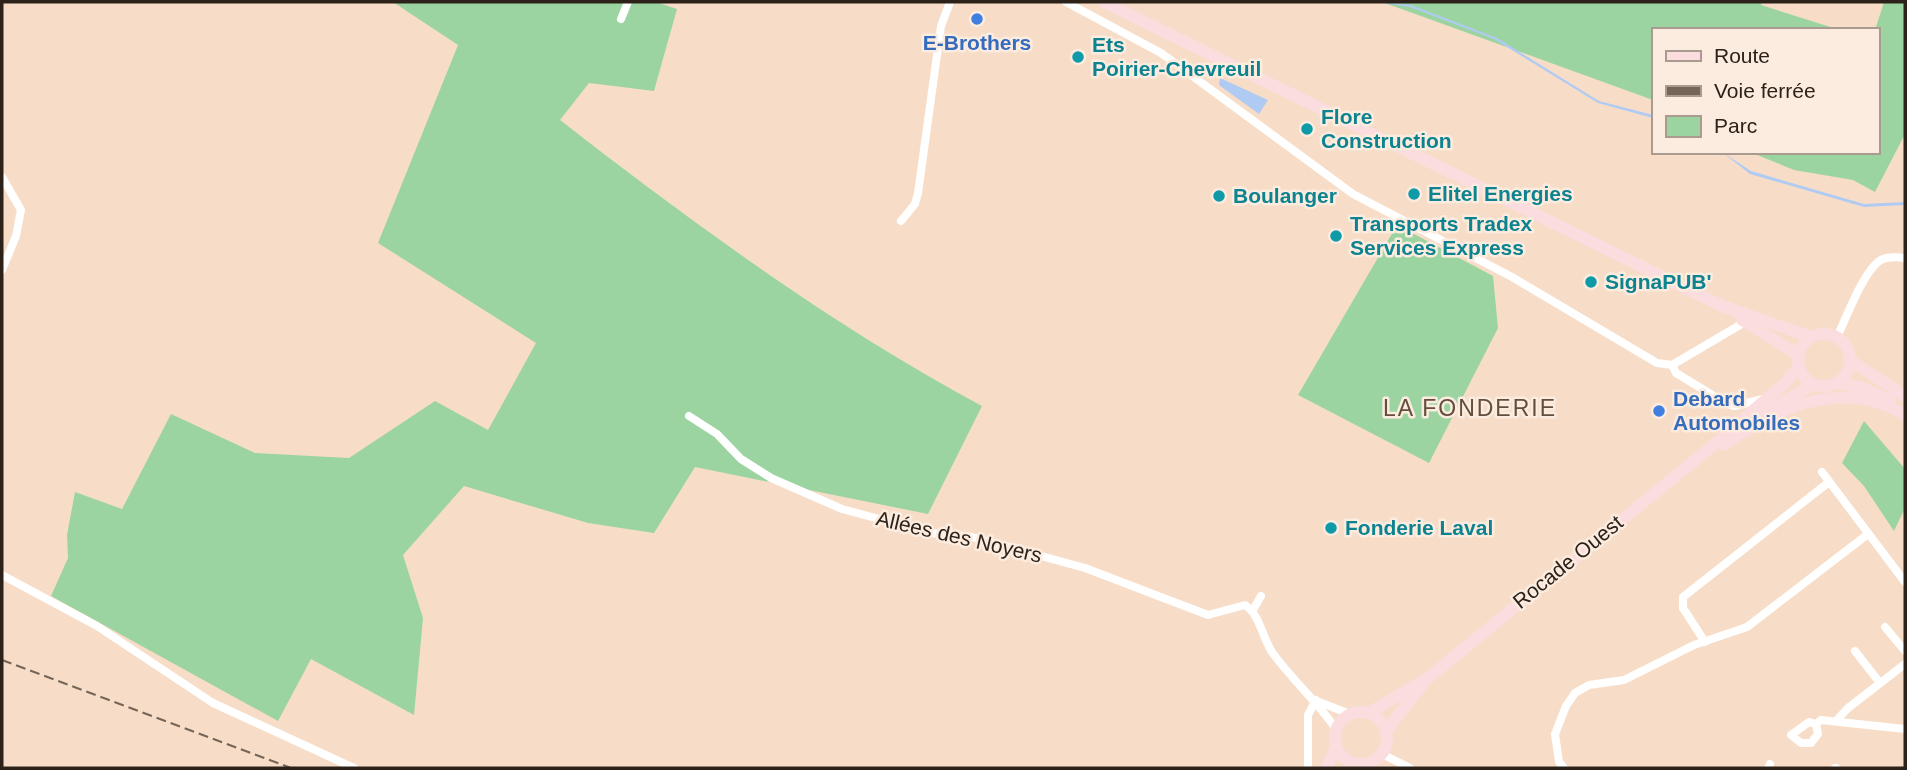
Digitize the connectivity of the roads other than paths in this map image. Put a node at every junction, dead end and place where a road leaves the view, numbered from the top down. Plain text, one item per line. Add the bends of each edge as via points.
1 (628, 2) edge
2 (950, 2) edge
3 (1066, 2) edge
4 (1104, 2) edge
5 (621, 19) dead end
6 (2, 177) edge
7 (901, 221) dead end
8 (1905, 258) edge
9 (2, 270) edge
10 (1722, 306) junction
11 (1745, 322) junction
12 (1811, 337) junction
13 (1837, 337) junction
14 (1799, 361) junction
15 (1851, 361) junction
16 (1672, 365) junction
17 (1838, 383) junction
18 (1814, 384) junction
19 (1769, 396) junction
20 (1905, 396) edge
21 (1905, 413) edge
22 (689, 416) dead end
23 (1710, 447) junction
24 (1699, 457) junction
25 (1822, 472) dead end
26 (1829, 482) junction
27 (1868, 534) junction
28 (2, 575) edge
29 (1905, 582) edge
30 (1261, 596) dead end
31 (1249, 608) junction
32 (1885, 627) dead end
33 (1705, 642) junction
34 (1855, 651) dead end
35 (1905, 652) edge
36 (1905, 664) edge
37 (1428, 678) junction
38 (1880, 683) junction
39 (1316, 700) junction
40 (1350, 713) junction
41 (1369, 713) junction
42 (1837, 720) junction
43 (1816, 724) dead end
44 (1336, 729) junction
45 (1905, 729) edge
46 (1386, 731) junction
47 (1336, 746) junction
48 (1382, 754) junction
49 (1352, 766) edge
50 (1406, 767) edge
51 (354, 768) edge
52 (1308, 768) edge
53 (1327, 768) edge
54 (1564, 768) edge

1 - 5 street
2 - 7 street via 941,26 918,193
3 - 16 street via 1161,53 1353,194 1512,277 1657,363
4 - 10 main road
6 - 9 street via 21,210
8 - 13 street via 1885,257 1872,268
10 - 11 main road
10 - 12 main road
11 - 14 main road
11 - 16 street
12 - 13 main road
12 - 14 main road
13 - 15 main road via 1847,347
14 - 18 main road
14 - 19 main road, Rocade Ouest
15 - 17 main road
15 - 20 main road
16 - 19 street via 1675,373 1735,406
17 - 18 main road
17 - 21 main road via 1876,392
18 - 23 main road, Rocade Ouest
19 - 23 main road, Rocade Ouest
21 - 24 main road via 1849,397 1815,399
22 - 31 street, Allées des Noyers via 771,478 842,509 1085,568 1208,615
23 - 24 main road, Rocade Ouest
24 - 37 main road, Rocade Ouest
25 - 26 street
26 - 27 street
26 - 33 street via 1683,597 1683,608
27 - 29 street
27 - 33 street via 1747,627
28 - 51 street via 97,626 213,703
30 - 31 street
31 - 39 street via 1272,652
32 - 35 street
33 - 54 street via 1645,672 1575,693 1555,734
34 - 38 street
36 - 38 street
37 - 41 main road, Rocade Ouest
37 - 46 main road, Rocade Ouest
38 - 42 street
39 - 40 street
39 - 44 street
39 - 52 street via 1308,715
40 - 41 main road
40 - 44 main road
41 - 46 main road
42 - 43 street
42 - 45 street
44 - 47 main road
46 - 48 main road
47 - 49 main road
47 - 53 main road
48 - 49 main road via 1370,763
48 - 50 street

